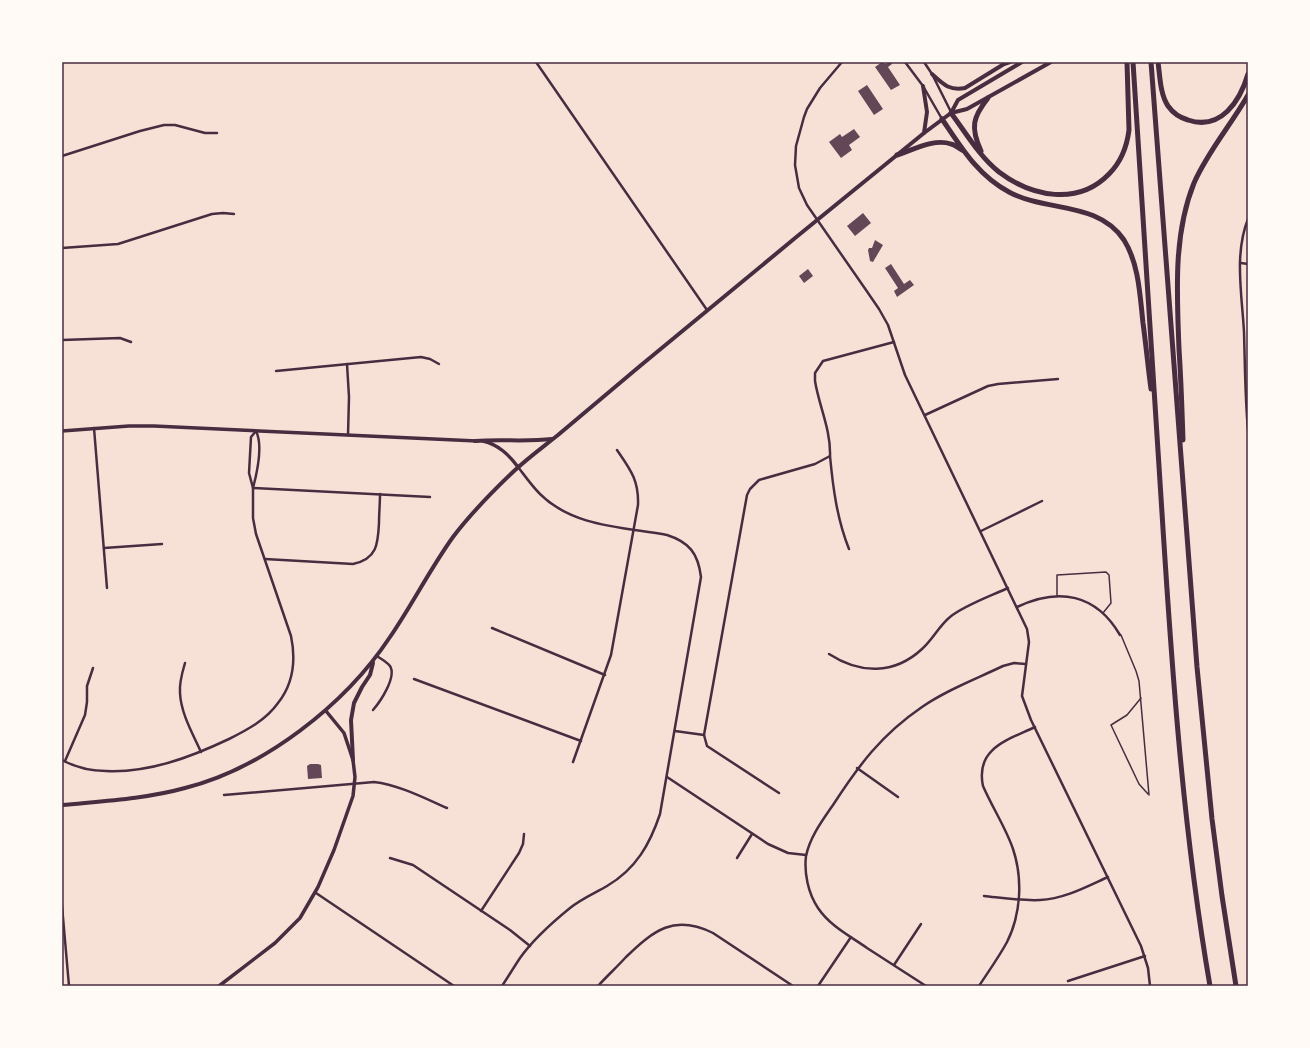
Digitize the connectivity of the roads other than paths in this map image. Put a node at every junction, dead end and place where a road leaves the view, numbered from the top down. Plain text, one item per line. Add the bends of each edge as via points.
1 (536, 62) edge
2 (842, 62) edge
3 (905, 62) edge
4 (924, 62) edge
5 (1010, 62) edge
6 (1022, 62) edge
7 (1051, 62) edge
8 (1127, 62) edge
9 (1133, 62) edge
10 (1152, 62) edge
11 (1158, 62) edge
12 (932, 74) junction
13 (1248, 74) edge
14 (923, 86) junction
15 (1248, 95) edge
16 (988, 98) junction
17 (951, 113) junction
18 (942, 119) junction
19 (217, 133) dead end
20 (924, 133) junction
21 (963, 150) junction
22 (897, 155) junction
23 (62, 156) edge
24 (984, 159) junction
25 (234, 214) dead end
26 (1248, 219) edge
27 (818, 220) junction
28 (62, 248) edge
29 (1241, 263) junction
30 (1248, 264) edge
31 (707, 310) junction
32 (1244, 331) junction
33 (1248, 331) edge
34 (62, 340) edge
35 (132, 342) dead end
36 (894, 342) junction
37 (347, 364) junction
38 (439, 364) dead end
39 (276, 371) dead end
40 (1058, 379) dead end
41 (1247, 400) edge
42 (925, 415) junction
43 (94, 428) junction
44 (1248, 430) edge
45 (62, 431) edge
46 (256, 431) junction
47 (348, 435) junction
48 (553, 439) junction
49 (475, 441) junction
50 (1157, 446) junction
51 (617, 450) dead end
52 (830, 456) junction
53 (518, 467) junction
54 (253, 488) junction
55 (380, 494) junction
56 (430, 497) dead end
57 (1042, 501) dead end
58 (1186, 519) junction
59 (634, 529) junction
60 (981, 531) junction
61 (162, 544) dead end
62 (104, 548) junction
63 (849, 549) dead end
64 (264, 559) junction
65 (107, 588) dead end
66 (1008, 588) junction
67 (1057, 596) junction
68 (1017, 607) junction
69 (1103, 613) junction
70 (492, 628) dead end
71 (1120, 635) joint
72 (829, 654) dead end
73 (377, 656) junction
74 (374, 660) junction
75 (185, 663) dead end
76 (1026, 664) junction
77 (93, 668) dead end
78 (605, 675) junction
79 (414, 679) dead end
80 (1141, 698) junction
81 (373, 710) dead end
82 (326, 711) junction
83 (1035, 728) junction
84 (675, 731) junction
85 (704, 735) junction
86 (581, 741) junction
87 (201, 752) junction
88 (353, 760) junction
89 (63, 761) edge
90 (573, 762) dead end
91 (857, 768) junction
92 (667, 777) junction
93 (355, 784) junction
94 (780, 793) dead end
95 (224, 795) dead end
96 (898, 797) dead end
97 (62, 805) edge
98 (447, 808) dead end
99 (524, 834) dead end
100 (752, 834) junction
101 (806, 855) junction
102 (390, 858) dead end
103 (737, 858) dead end
104 (1108, 877) junction
105 (316, 893) junction
106 (984, 896) dead end
107 (1019, 900) junction
108 (62, 906) edge
109 (481, 911) junction
110 (921, 924) dead end
111 (850, 937) junction
112 (530, 946) junction
113 (1145, 956) junction
114 (894, 965) junction
115 (1068, 981) dead end
116 (69, 986) edge
117 (219, 986) edge
118 (454, 986) edge
119 (502, 986) edge
120 (598, 986) edge
121 (793, 986) edge
122 (818, 986) edge
123 (926, 986) edge
124 (979, 986) edge
125 (1150, 986) edge
126 (1210, 986) edge
127 (1236, 986) edge

1 - 31 street
2 - 27 street via 820,88 807,109 796,146 795,164 799,188
3 - 14 street
4 - 12 street
5 - 12 main road via 965,88 946,86
6 - 17 main road via 958,100
7 - 16 main road
8 - 24 highway via 1128,139 1119,162 1094,187 1068,195 1042,192 1013,181
9 - 50 highway
10 - 58 highway
11 - 13 highway via 1163,97 1168,106 1182,118 1192,122 1211,121 1227,112 1243,89
12 - 17 street
14 - 18 street
14 - 20 main road via 927,105
15 - 58 highway via 1194,183 1180,233 1177,298
16 - 17 main road via 967,109
16 - 24 highway via 974,120 976,140
17 - 18 main road
17 - 24 highway
18 - 20 main road
18 - 21 highway
19 - 23 street via 164,125
20 - 22 main road
21 - 22 highway via 952,144 938,143
21 - 50 highway via 987,178 1009,192 1036,203 1094,215 1106,221 1124,241 1135,266 1138,284
22 - 27 main road
25 - 28 street via 212,214 118,244
26 - 29 street via 1243,235
27 - 31 main road
27 - 36 street via 879,309
29 - 30 street
29 - 32 street
31 - 48 main road
32 - 33 street
32 - 41 street
34 - 35 street via 120,338
36 - 42 street via 905,375
36 - 52 street via 823,361 818,367 815,381 828,432
37 - 38 street via 422,357
37 - 39 street
37 - 47 street
40 - 42 street via 988,386
41 - 44 street
42 - 60 street
43 - 45 street
43 - 46 street via 154,426
43 - 62 street
46 - 47 street
46 - 54 street via 259,438 257,473
46 - 54 street via 251,437 249,473
47 - 49 street
48 - 49 main road
48 - 53 main road
49 - 53 street via 489,443 501,449
50 - 126 highway via 1179,745
51 - 59 street via 630,469 637,486 638,505
52 - 63 street via 838,514
52 - 85 street via 815,464 760,480 747,495
53 - 59 street via 540,494 570,515
53 - 73 main road via 488,496 453,538
54 - 55 street
54 - 64 street via 252,518
55 - 56 street
55 - 64 street via 378,539 376,547 367,559 353,564
57 - 60 street
58 - 127 highway via 1205,750 1222,896
59 - 78 street via 615,640
59 - 84 street via 667,534 676,538 689,547 699,564 701,584
60 - 66 street
61 - 62 street
62 - 65 street
64 - 87 street via 292,645 293,662 289,683 279,703 264,718 235,736
66 - 68 street
66 - 72 street via 950,617 923,649 894,666 852,666
67 - 68 street via 1042,598
67 - 69 street via 1088,602
67 - 69 lane via 1057,575 1106,572 1109,575 1111,603
68 - 76 street via 1027,629 1029,642
69 - 71 street via 1113,622
70 - 78 street
71 - 80 lane via 1136,671
73 - 74 main road
73 - 81 street via 392,671 381,700
74 - 82 main road
74 - 88 main road via 370,675 354,703 351,720
75 - 87 street via 180,686 181,702
76 - 83 street via 1022,696
76 - 91 street via 1003,666 923,706 885,736
77 - 89 street via 87,686 85,715
78 - 86 street
79 - 86 street
80 - 80 lane via 1127,714 1111,725 1139,784 1149,795
82 - 88 street via 344,733
82 - 97 main road via 260,757 205,782 153,795
83 - 104 street
83 - 107 street via 993,749 987,755 981,777 1014,854 1019,880
84 - 85 street
84 - 92 street
85 - 94 street via 707,746
86 - 90 street
87 - 89 street via 158,765 116,771 91,770
88 - 93 street
91 - 96 street
91 - 101 street via 819,826
92 - 100 street
92 - 112 street via 655,830 639,859 616,880 570,908
93 - 95 street
93 - 98 street via 384,783
93 - 105 street via 341,830
99 - 109 street via 519,853
100 - 101 street via 777,849
100 - 103 street
101 - 111 street via 809,888 817,907 831,923
102 - 109 street via 413,865
104 - 107 street via 1054,898
104 - 113 street
105 - 117 street via 300,918 280,938
105 - 118 street
106 - 107 street
107 - 124 street via 1016,919 1006,943
108 - 116 street
109 - 112 street
110 - 114 street
111 - 114 street
111 - 122 street
112 - 119 street
113 - 115 street
113 - 125 street
114 - 123 street
120 - 121 street via 652,934 672,925 684,925 703,928 713,933

